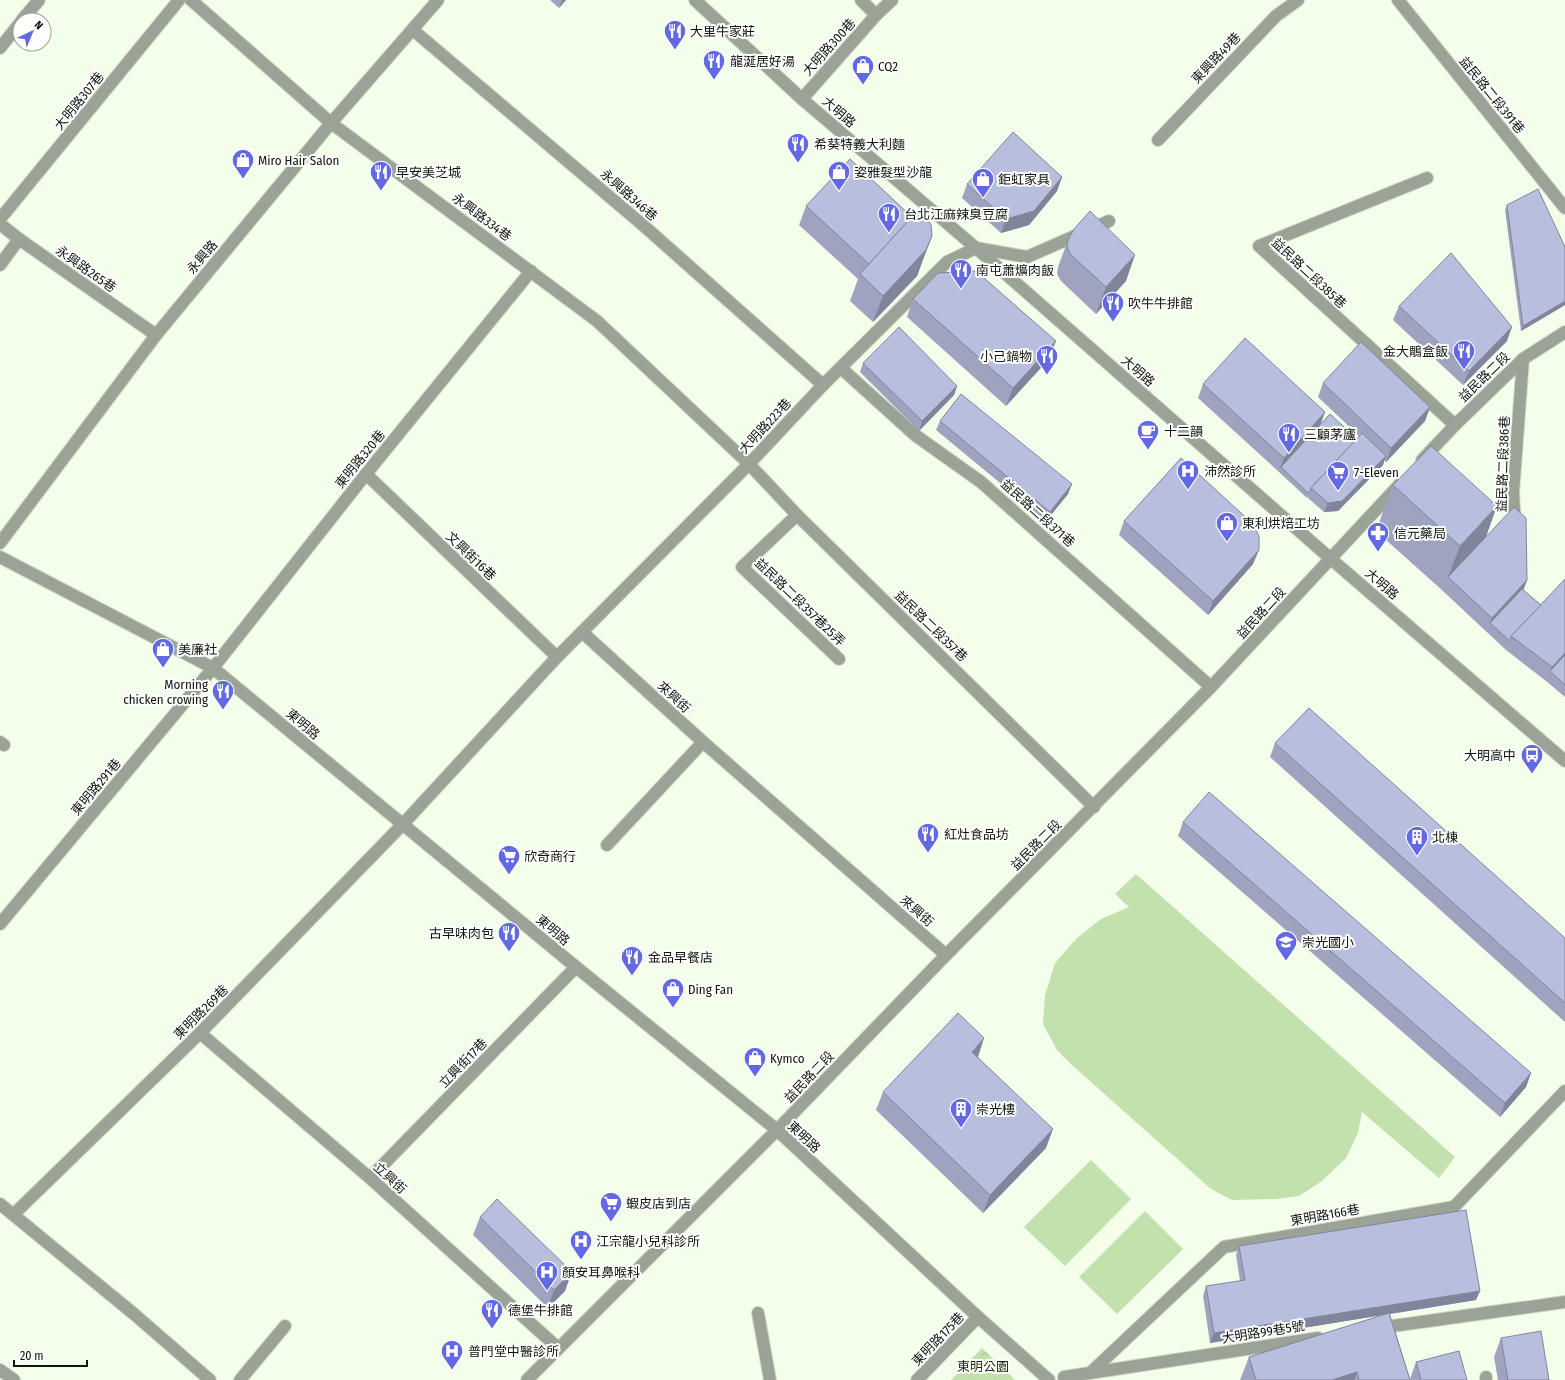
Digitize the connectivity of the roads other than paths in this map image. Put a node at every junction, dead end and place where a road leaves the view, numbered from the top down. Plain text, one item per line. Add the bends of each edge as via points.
1 (39, 0) edge
2 (179, 0) edge
3 (191, 0) edge
4 (438, 0) edge
5 (694, 0) edge
6 (861, 0) edge
7 (892, 0) edge
8 (1298, 0) edge
9 (1398, 0) edge
10 (29, 12) edge
11 (876, 15) junction
12 (413, 30) junction
13 (12, 33) edge
14 (0, 48) edge
15 (802, 99) junction
16 (331, 123) junction
17 (1158, 140) dead end
18 (1427, 178) dead end
19 (1565, 208) edge
20 (0, 219) edge
21 (1109, 221) dead end
22 (0, 224) edge
23 (19, 239) junction
24 (976, 248) junction
25 (0, 265) edge
26 (531, 271) junction
27 (1565, 332) edge
28 (156, 335) junction
29 (1523, 359) junction
30 (841, 368) junction
31 (823, 385) junction
32 (1455, 425) junction
33 (749, 464) junction
34 (366, 474) junction
35 (797, 515) junction
36 (1515, 532) edge
37 (0, 543) edge
38 (0, 557) edge
39 (1331, 559) junction
40 (582, 632) junction
41 (557, 657) junction
42 (839, 659) dead end
43 (213, 668) junction
44 (1211, 687) junction
45 (703, 742) junction
46 (1565, 761) edge
47 (1094, 807) junction
48 (403, 824) junction
49 (607, 845) dead end
50 (0, 924) edge
51 (946, 955) junction
52 (576, 967) junction
53 (200, 1033) junction
54 (1565, 1091) edge
55 (777, 1130) junction
56 (370, 1178) junction
57 (0, 1204) edge
58 (14, 1214) junction
59 (1565, 1302) edge
60 (758, 1313) dead end
61 (978, 1317) junction
62 (285, 1326) dead end
63 (1366, 1330) edge
64 (1326, 1336) edge
65 (558, 1348) junction
66 (0, 1370) edge
67 (1090, 1372) junction
68 (531, 1379) edge
69 (14, 1380) edge
70 (210, 1380) edge
71 (240, 1380) edge
72 (770, 1380) edge
73 (917, 1380) edge
74 (1049, 1380) edge
75 (1065, 1380) edge

1 - 10 street
2 - 20 street, 大明路307巷
3 - 16 street, 永興路334巷
4 - 12 street, 永興路
5 - 15 street, 大明路
6 - 11 street
7 - 11 street, 大明路300巷
8 - 17 street, 東興路49巷 via 1276,16
9 - 19 street, 益民路二段391巷
11 - 15 street, 大明路300巷
12 - 16 street, 永興路
12 - 31 street, 永興路346巷 via 644,226
13 - 14 street
15 - 24 street, 大明路
16 - 26 street, 永興路334巷
16 - 28 street, 永興路
18 - 32 street, 益民路二段385巷 via 1259,246
21 - 24 street via 1027,258
22 - 23 street, 永興路265巷
23 - 25 street
23 - 28 street, 永興路265巷
24 - 30 street, 大明路223巷 via 948,262
24 - 39 street, 大明路
26 - 33 street, 永興路334巷 via 597,320
26 - 34 street, 東明路320巷
27 - 29 street, 益民路二段
28 - 37 street, 永興路
29 - 32 street, 益民路二段
29 - 36 street, 益民路二段386巷 via 1513,493
30 - 31 street, 大明路223巷
30 - 44 street, 益民路二段371巷 via 915,435 981,482
31 - 33 street, 大明路223巷
32 - 39 street, 益民路二段
33 - 35 street, 益民路二段357巷
33 - 40 street, 大明路223巷
34 - 41 street, 文興街16巷
34 - 43 street, 東明路320巷
35 - 42 street, 益民路二段357巷25弄 via 742,567
35 - 47 street, 益民路二段357巷
38 - 43 street, 東明路
39 - 44 street, 益民路二段
39 - 46 street, 大明路
40 - 41 street
40 - 45 street, 來興街
41 - 48 street
43 - 48 street, 東明路
43 - 50 street, 東明路291巷
44 - 47 street, 益民路二段
45 - 49 street
45 - 51 street, 來興街
47 - 51 street, 益民路二段
48 - 52 street, 東明路
48 - 53 street, 東明路269巷
51 - 55 street, 益民路二段
52 - 55 street, 東明路
52 - 56 street, 立興街17巷
53 - 56 street, 立興街
53 - 58 street, 東明路269巷
54 - 67 street, 東明路166巷 via 1454,1207 1224,1247
55 - 61 street, 東明路
55 - 65 street, 益民路二段
56 - 65 street, 立興街
57 - 58 street
58 - 70 street
59 - 63 street
60 - 72 street
61 - 73 street, 東明路175巷
61 - 74 street, 東明路
62 - 71 street
64 - 67 street, 大明路99巷5號
65 - 68 street, 益民路二段
66 - 69 street
67 - 75 street, 大明路99巷5號 via 1064,1376

